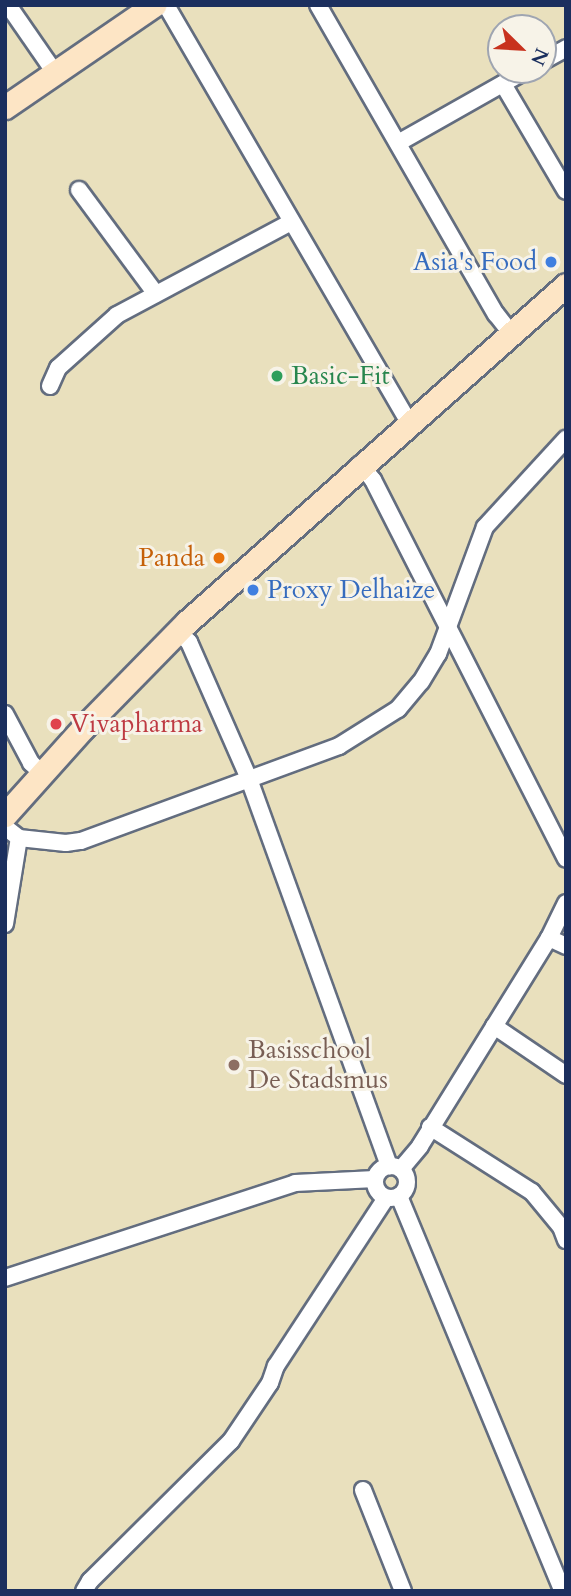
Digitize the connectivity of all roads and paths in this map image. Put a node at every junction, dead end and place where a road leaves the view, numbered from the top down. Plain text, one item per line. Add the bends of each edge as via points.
1 (8, 5) edge
2 (154, 5) edge
3 (166, 5) edge
4 (318, 5) edge
5 (55, 73) junction
6 (503, 84) joint
7 (5, 107) edge
8 (398, 143) junction
9 (79, 190) dead end
10 (566, 191) edge
11 (291, 222) junction
12 (566, 285) edge
13 (156, 294) junction
14 (511, 333) junction
15 (50, 386) dead end
16 (409, 422) junction
17 (566, 439) edge
18 (360, 464) junction
19 (447, 629) junction
20 (178, 631) junction
21 (5, 714) edge
22 (42, 773) junction
23 (249, 779) junction
24 (5, 815) edge
25 (5, 827) edge
26 (19, 838) junction
27 (566, 859) edge
28 (566, 903) edge
29 (5, 923) edge
30 (549, 938) junction
31 (566, 946) edge
32 (494, 1026) junction
33 (566, 1075) edge
34 (430, 1127) junction
35 (395, 1168) junction
36 (375, 1179) junction
37 (393, 1197) junction
38 (566, 1240) edge
39 (5, 1278) edge
40 (363, 1490) dead end
41 (84, 1591) edge
42 (403, 1591) edge
43 (563, 1591) edge

1 - 5 street
2 - 5 main road
3 - 11 street
4 - 8 street
5 - 7 main road
6 - 8 street
6 - 10 street
8 - 14 street
9 - 13 street
11 - 13 street
11 - 16 street
12 - 14 main road
13 - 15 street via 117,315 58,368
14 - 16 main road
16 - 18 main road
17 - 19 street via 485,527
18 - 19 street via 373,480
18 - 20 main road
19 - 23 street via 421,682 398,709 339,746
19 - 27 street
20 - 22 main road
20 - 23 street via 189,642
21 - 22 street via 31,763
22 - 24 main road
23 - 26 street via 81,841
23 - 35 street
25 - 26 street
26 - 29 street
28 - 30 street
30 - 31 street
30 - 32 street
32 - 33 street
32 - 34 street
34 - 35 street
34 - 38 street via 532,1192
35 - 36 street via 379,1170
35 - 37 street via 407,1183
36 - 37 street via 377,1191
36 - 39 street via 295,1183
37 - 41 street via 230,1441
37 - 43 street
40 - 42 street

